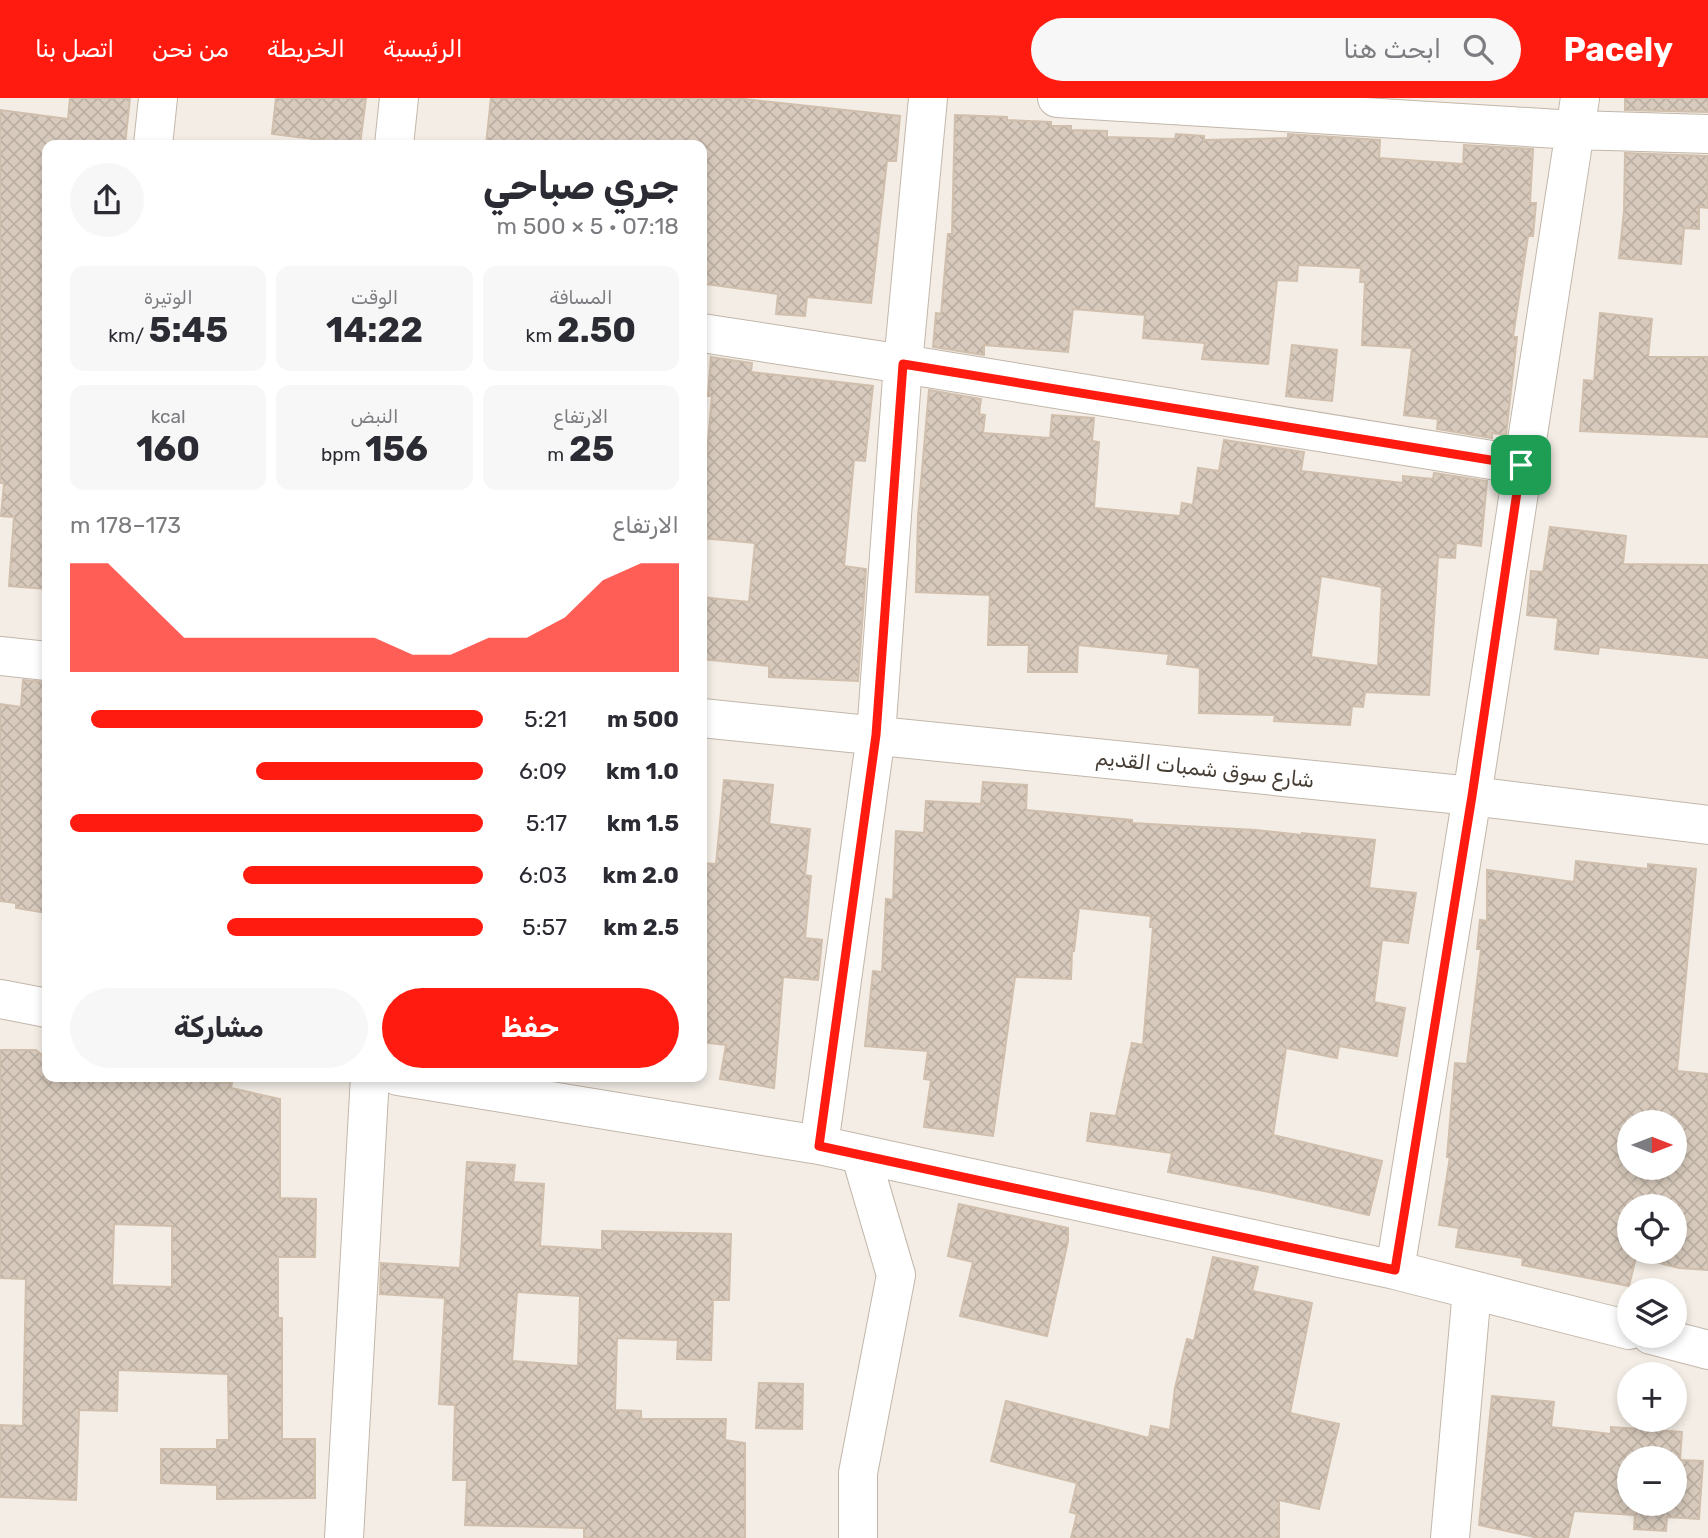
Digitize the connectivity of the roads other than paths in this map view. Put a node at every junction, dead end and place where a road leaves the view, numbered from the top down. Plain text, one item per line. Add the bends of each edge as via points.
1 (158, 98) edge
2 (399, 98) edge
3 (928, 98) edge
4 (1057, 98) edge
5 (1578, 114) edge
6 (1708, 134) edge
7 (154, 140) edge
8 (395, 140) edge
9 (707, 334) edge
10 (903, 364) junction
11 (1521, 465) junction
12 (0, 656) edge
13 (42, 660) edge
14 (707, 718) edge
15 (876, 735) junction
16 (1472, 796) junction
17 (1708, 825) edge
18 (0, 999) edge
19 (42, 1007) edge
20 (370, 1082) edge
21 (434, 1082) edge
22 (819, 1146) junction
23 (861, 1156) junction
24 (1395, 1270) junction
25 (1472, 1290) junction
26 (1617, 1327) edge
27 (1687, 1344) edge
28 (1708, 1350) edge
29 (344, 1538) edge
30 (858, 1538) edge
31 (1450, 1538) edge

1 - 7 street
2 - 8 street
3 - 10 street
4 - 5 street
5 - 6 street
5 - 11 street
9 - 10 street
10 - 11 street
10 - 15 street
11 - 16 street
12 - 13 street
14 - 15 street, شارع سوق شمبات القديم
15 - 16 street, شارع سوق شمبات القديم
15 - 22 street
16 - 17 street, شارع سوق شمبات القديم
16 - 24 street
18 - 19 street
20 - 29 street
21 - 22 street
22 - 23 street
23 - 24 street
23 - 30 street via 896,1275 858,1473
24 - 25 street
25 - 26 street
25 - 31 street
27 - 28 street

